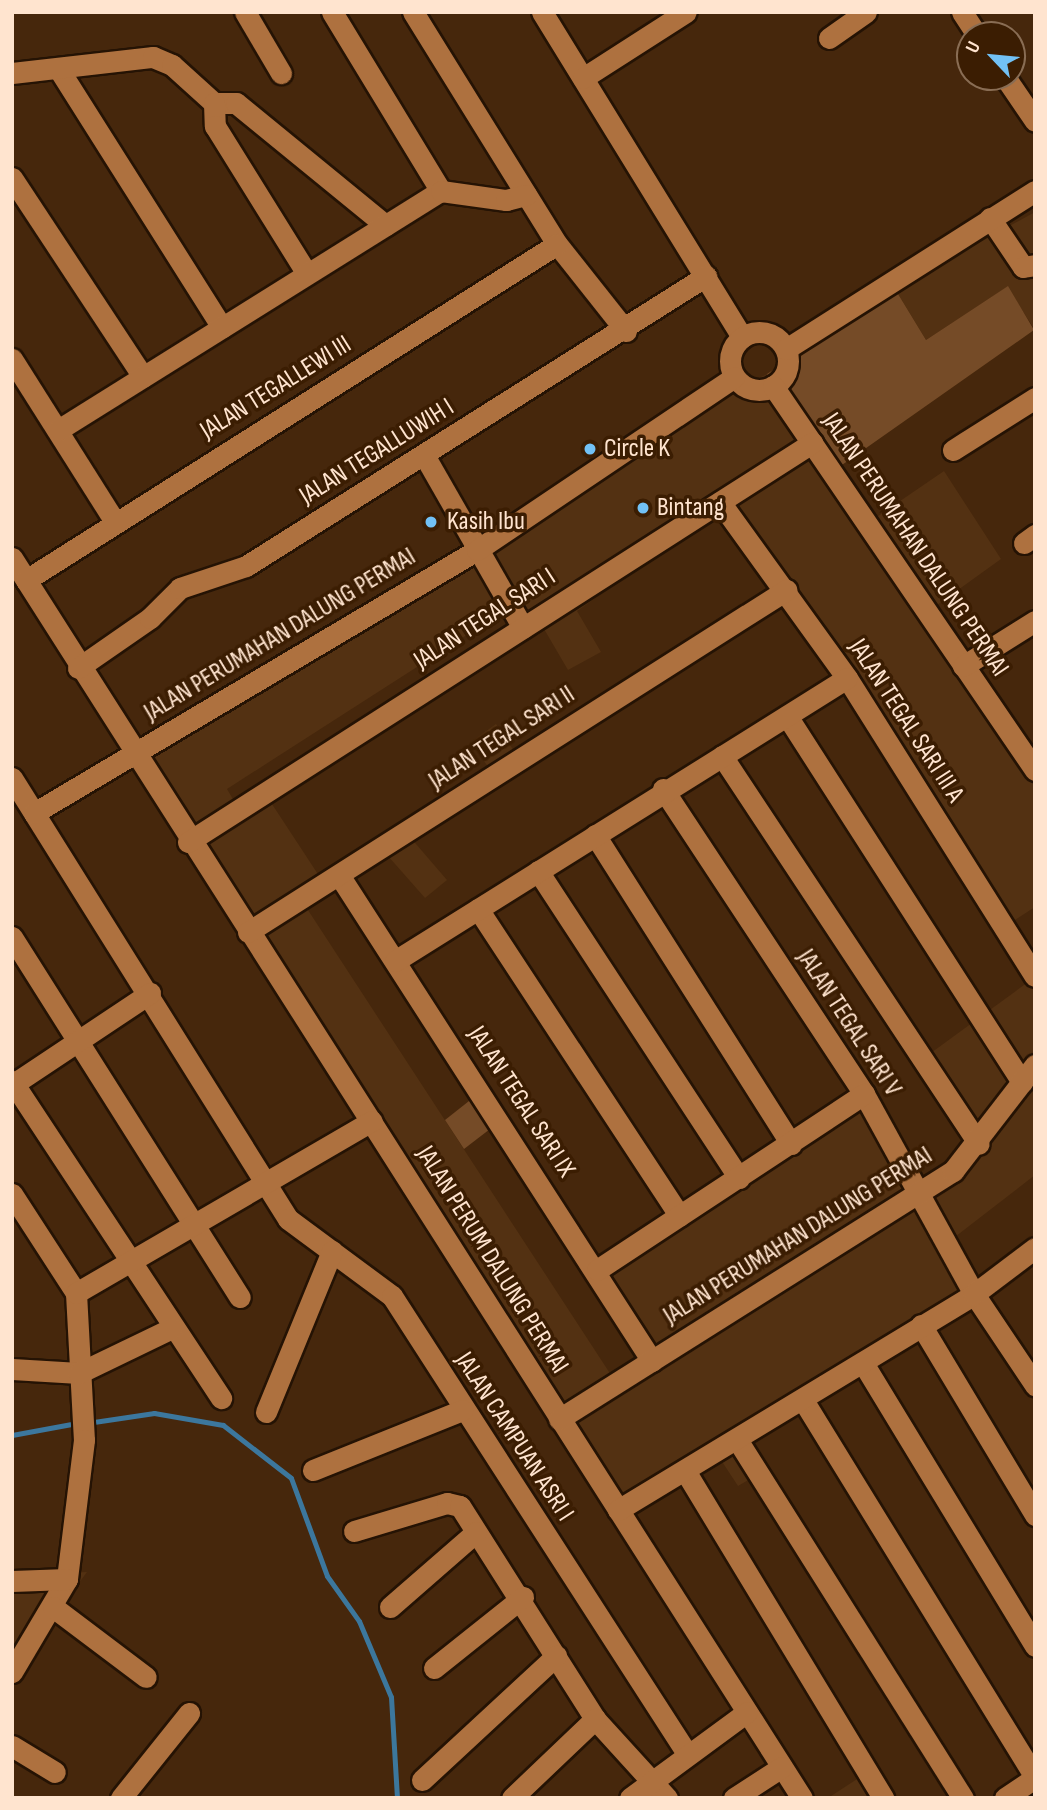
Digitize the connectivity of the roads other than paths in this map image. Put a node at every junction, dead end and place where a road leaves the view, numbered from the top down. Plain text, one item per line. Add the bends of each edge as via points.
1 (245, 12) edge
2 (332, 12) edge
3 (413, 12) edge
4 (542, 12) edge
5 (685, 12) edge
6 (866, 12) edge
7 (829, 38) dead end
8 (58, 68) junction
9 (281, 73) dead end
10 (12, 74) edge
11 (583, 78) junction
12 (1015, 91) edge
13 (214, 103) junction
14 (1035, 121) edge
15 (12, 178) edge
16 (441, 191) junction
17 (1035, 191) edge
18 (526, 195) junction
19 (990, 218) junction
20 (385, 225) junction
21 (557, 244) junction
22 (1035, 265) edge
23 (307, 274) junction
24 (706, 276) junction
25 (222, 327) junction
26 (626, 331) junction
27 (743, 337) junction
28 (786, 349) junction
29 (12, 359) edge
30 (143, 377) junction
31 (734, 377) junction
32 (773, 386) junction
33 (1035, 398) edge
34 (58, 430) junction
35 (812, 443) junction
36 (953, 450) dead end
37 (424, 455) junction
38 (720, 502) junction
39 (115, 523) junction
40 (477, 550) junction
41 (12, 558) edge
42 (26, 580) junction
43 (786, 590) junction
44 (1035, 621) edge
45 (523, 628) junction
46 (963, 666) junction
47 (78, 668) junction
48 (847, 678) junction
49 (787, 716) junction
50 (133, 754) junction
51 (722, 756) junction
52 (1035, 770) edge
53 (12, 778) edge
54 (663, 789) junction
55 (34, 813) junction
56 (596, 835) junction
57 (188, 842) junction
58 (538, 871) junction
59 (339, 875) junction
60 (478, 908) junction
61 (248, 932) junction
62 (12, 937) edge
63 (395, 961) junction
64 (1035, 976) edge
65 (150, 993) junction
66 (80, 1043) junction
67 (1035, 1065) edge
68 (1022, 1082) junction
69 (13, 1083) edge
70 (864, 1094) junction
71 (372, 1121) junction
72 (979, 1143) junction
73 (791, 1144) junction
74 (739, 1178) junction
75 (267, 1181) junction
76 (12, 1195) edge
77 (917, 1195) junction
78 (680, 1216) junction
79 (194, 1225) junction
80 (1035, 1248) edge
81 (332, 1251) junction
82 (136, 1261) junction
83 (597, 1270) junction
84 (76, 1293) junction
85 (974, 1294) junction
86 (240, 1297) dead end
87 (921, 1325) junction
88 (172, 1328) junction
89 (652, 1361) junction
90 (863, 1363) junction
91 (12, 1369) edge
92 (79, 1373) junction
93 (1035, 1385) edge
94 (221, 1398) dead end
95 (803, 1400) junction
96 (462, 1410) junction
97 (266, 1412) dead end
98 (559, 1419) junction
99 (738, 1441) junction
100 (313, 1470) dead end
101 (687, 1474) junction
102 (618, 1510) junction
103 (1035, 1516) edge
104 (354, 1531) dead end
105 (476, 1532) junction
106 (67, 1579) junction
107 (12, 1581) edge
108 (523, 1597) junction
109 (53, 1607) junction
110 (390, 1607) dead end
111 (1035, 1646) edge
112 (556, 1656) junction
113 (434, 1668) dead end
114 (12, 1672) edge
115 (146, 1677) dead end
116 (747, 1712) junction
117 (189, 1713) dead end
118 (595, 1719) junction
119 (12, 1746) edge
120 (685, 1752) junction
121 (782, 1767) junction
122 (55, 1772) dead end
123 (1035, 1777) edge
124 (422, 1780) dead end
125 (649, 1782) junction
126 (121, 1798) edge
127 (512, 1798) edge
128 (630, 1798) edge
129 (667, 1798) edge
130 (734, 1798) edge
131 (802, 1798) edge
132 (883, 1798) edge
133 (962, 1798) edge
134 (1005, 1798) edge

1 - 9 street
2 - 16 street
3 - 18 street
4 - 11 street
5 - 11 street
6 - 7 street
8 - 10 street
8 - 13 street via 166,60
8 - 25 street
11 - 24 street
12 - 14 street
13 - 20 street via 236,103
13 - 23 street via 215,126
15 - 30 street
16 - 18 street via 506,200
16 - 20 street
17 - 19 street
18 - 21 street
19 - 22 street via 1023,267
19 - 28 street
20 - 23 street
21 - 26 street
21 - 39 street, JALAN TEGALLEWI III
23 - 25 street
24 - 26 street, JALAN TEGALLUWIH I
24 - 27 street
25 - 30 street
26 - 37 street, JALAN TEGALLUWIH I
27 - 28 street via 767,333
27 - 31 street via 730,355
28 - 32 street via 785,374
29 - 34 street
30 - 34 street
31 - 32 street via 752,389
31 - 40 street, JALAN PERUMAHAN DALUNG PERMAI
32 - 35 street, JALAN PERUMAHAN DALUNG PERMAI
33 - 36 street
34 - 39 street
35 - 38 street, JALAN TEGAL SARI I
35 - 46 street, JALAN PERUMAHAN DALUNG PERMAI
37 - 40 street
37 - 47 street, JALAN TEGALLUWIH I via 246,566 180,588 150,618
38 - 43 street, JALAN TEGAL SARI III A
38 - 45 street, JALAN TEGAL SARI I
39 - 42 street, JALAN TEGALLEWI III
40 - 45 street
40 - 50 street, JALAN PERUMAHAN DALUNG PERMAI
41 - 42 street, JALAN PERUM DALUNG PERMAI
42 - 47 street, JALAN PERUM DALUNG PERMAI
43 - 48 street, JALAN TEGAL SARI III A
43 - 59 street, JALAN TEGAL SARI II
44 - 46 street
45 - 57 street, JALAN TEGAL SARI I
46 - 52 street, JALAN PERUMAHAN DALUNG PERMAI
47 - 50 street, JALAN PERUM DALUNG PERMAI
48 - 49 street
48 - 64 street, JALAN TEGAL SARI III A
49 - 51 street
49 - 68 street
50 - 55 street, JALAN PERUMAHAN DALUNG PERMAI
50 - 57 street, JALAN PERUM DALUNG PERMAI
51 - 54 street
51 - 72 street
53 - 55 street, JALAN CAMPUAN ASRI I
54 - 56 street
54 - 70 street, JALAN TEGAL SARI V
55 - 65 street, JALAN CAMPUAN ASRI I
56 - 58 street
56 - 73 street
57 - 61 street, JALAN PERUM DALUNG PERMAI
58 - 60 street
58 - 74 street
59 - 61 street, JALAN TEGAL SARI II
59 - 63 street, JALAN TEGAL SARI IX
60 - 63 street
60 - 78 street
61 - 71 street, JALAN PERUM DALUNG PERMAI
62 - 66 street
63 - 83 street, JALAN TEGAL SARI IX
65 - 66 street
65 - 75 street, JALAN CAMPUAN ASRI I
66 - 69 street
66 - 79 street
67 - 68 street, JALAN PERUMAHAN DALUNG PERMAI
68 - 72 street, JALAN PERUMAHAN DALUNG PERMAI
69 - 82 street
70 - 73 street
70 - 77 street, JALAN TEGAL SARI V
71 - 75 street
71 - 98 street, JALAN PERUM DALUNG PERMAI
72 - 77 street, JALAN PERUMAHAN DALUNG PERMAI
73 - 74 street
74 - 78 street
75 - 79 street
75 - 81 street, JALAN CAMPUAN ASRI I via 288,1219
76 - 84 street
77 - 85 street, JALAN TEGAL SARI V
77 - 89 street, JALAN PERUMAHAN DALUNG PERMAI
78 - 83 street
79 - 82 street
79 - 86 street
80 - 85 street
81 - 96 street, JALAN CAMPUAN ASRI I via 392,1296
81 - 97 street
82 - 84 street
82 - 88 street
83 - 89 street, JALAN TEGAL SARI IX
84 - 92 street
85 - 87 street
85 - 93 street, JALAN TEGAL SARI V
87 - 90 street
87 - 103 street
88 - 92 street
88 - 94 street
89 - 98 street, JALAN PERUMAHAN DALUNG PERMAI
90 - 95 street
90 - 111 street
91 - 92 street
92 - 106 street via 83,1458
95 - 99 street
95 - 123 street
96 - 100 street
96 - 120 street, JALAN CAMPUAN ASRI I
98 - 102 street, JALAN PERUM DALUNG PERMAI
99 - 101 street
99 - 133 street
101 - 102 street
101 - 132 street
102 - 116 street, JALAN PERUM DALUNG PERMAI
104 - 105 street via 451,1502
105 - 108 street
105 - 110 street
106 - 107 street
106 - 109 street
108 - 112 street
108 - 113 street
109 - 114 street
109 - 115 street
112 - 118 street
112 - 124 street
116 - 120 street
116 - 121 street, JALAN PERUM DALUNG PERMAI
117 - 126 street
118 - 125 street
118 - 127 street
119 - 122 street
120 - 125 street
121 - 130 street
121 - 131 street, JALAN PERUM DALUNG PERMAI
123 - 134 street
125 - 128 street
125 - 129 street

